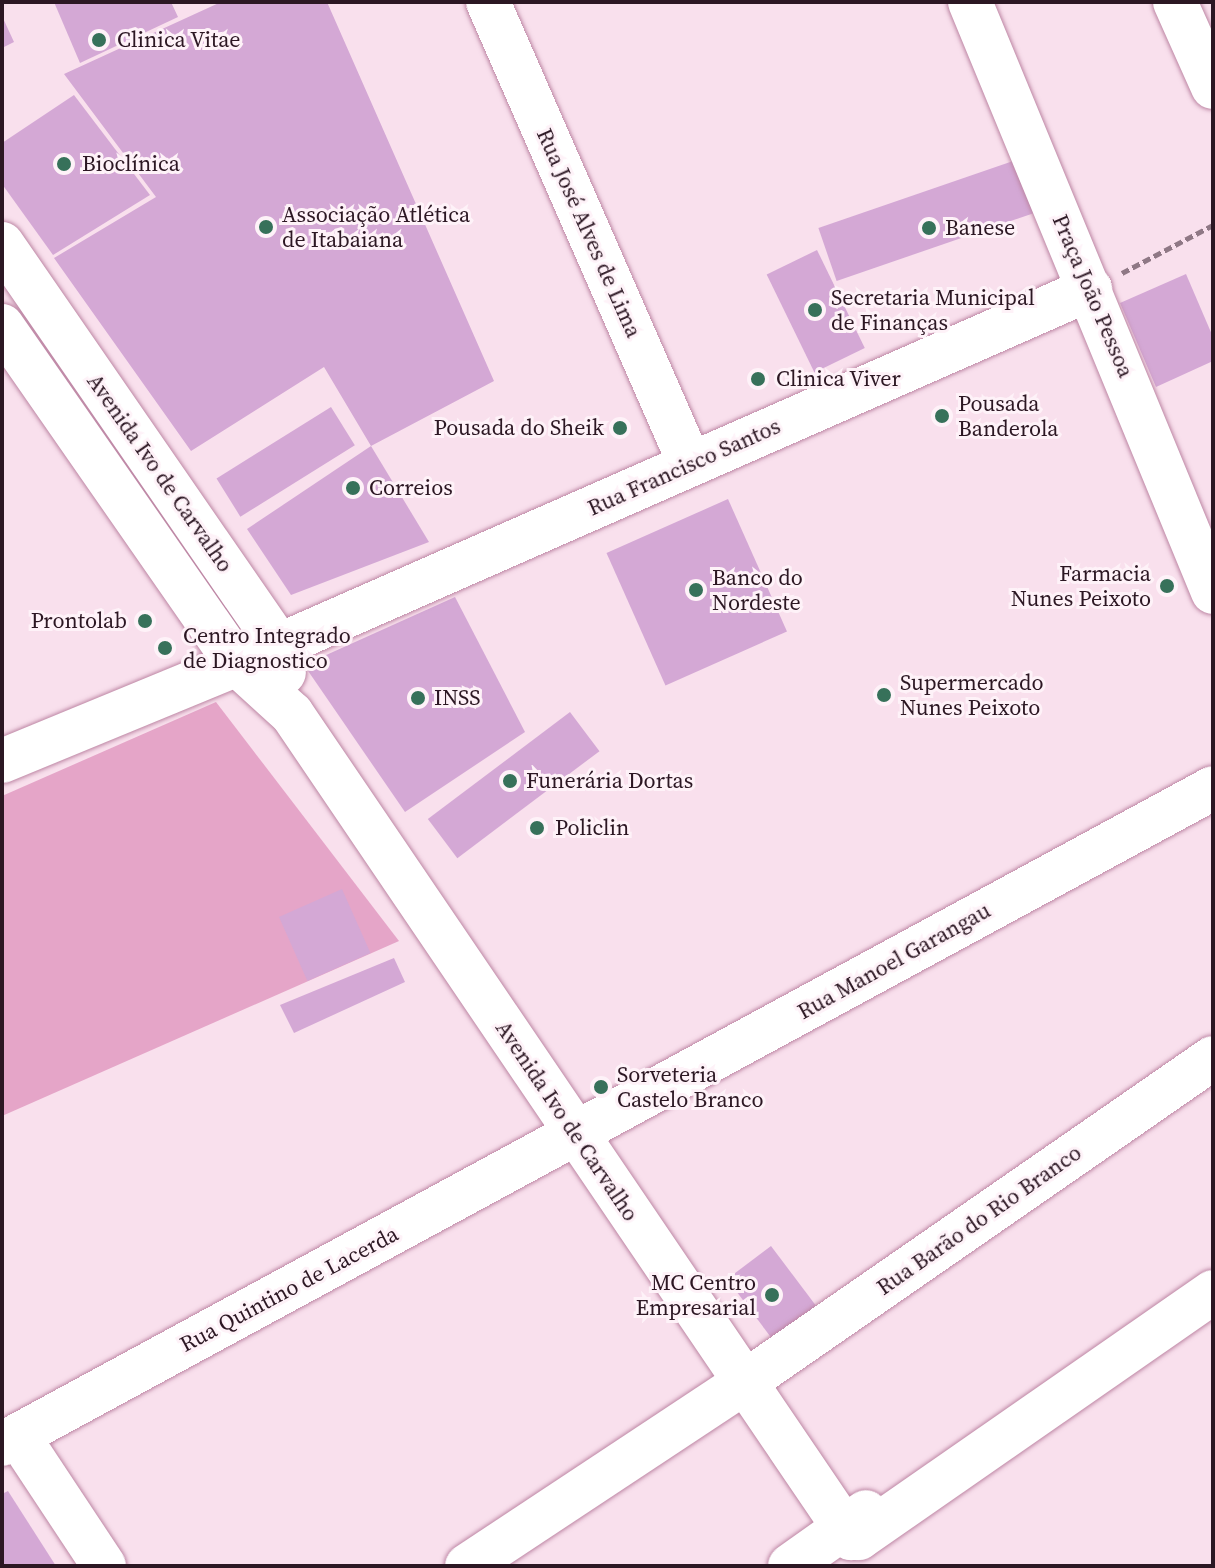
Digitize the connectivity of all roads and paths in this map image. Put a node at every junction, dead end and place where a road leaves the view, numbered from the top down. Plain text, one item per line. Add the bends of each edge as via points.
1 (488, 2) edge
2 (970, 2) edge
3 (1175, 2) edge
4 (1213, 87) edge
5 (1213, 225) edge
6 (2, 244) edge
7 (1090, 289) junction
8 (2, 326) edge
9 (690, 464) junction
10 (1213, 592) edge
11 (279, 645) junction
12 (237, 664) junction
13 (292, 714) junction
14 (2, 761) edge
15 (1213, 788) edge
16 (1213, 1058) edge
17 (576, 1134) junction
18 (1213, 1272) edge
19 (1213, 1292) edge
20 (1127, 1340) junction
21 (745, 1382) junction
22 (10, 1440) edge
23 (851, 1532) junction
24 (104, 1566) edge
25 (467, 1566) edge
26 (790, 1566) edge

1 - 9 street, Rua José Alves de Lima
2 - 7 street, Praça João Pessoa
3 - 4 street
5 - 7 path
6 - 11 street, Avenida Ivo de Carvalho
7 - 9 street, Rua Francisco Santos
7 - 10 street, Praça João Pessoa
8 - 12 street, Avenida Ivo de Carvalho
9 - 11 street, Rua Francisco Santos
11 - 12 street, Rua Francisco Santos
11 - 13 street, Avenida Ivo de Carvalho
12 - 13 street, Avenida Ivo de Carvalho
12 - 14 street, Rua Francisco Santos
13 - 17 street, Avenida Ivo de Carvalho
15 - 17 street, Rua Manoel Garangau
16 - 21 street, Rua Barão do Rio Branco
17 - 21 street, Avenida Ivo de Carvalho
17 - 22 street, Rua Quintino de Lacerda
18 - 20 street
19 - 20 street
20 - 23 street
21 - 23 street, Avenida Ivo de Carvalho
21 - 25 street, Rua Barão do Rio Branco
22 - 24 street
23 - 26 street

